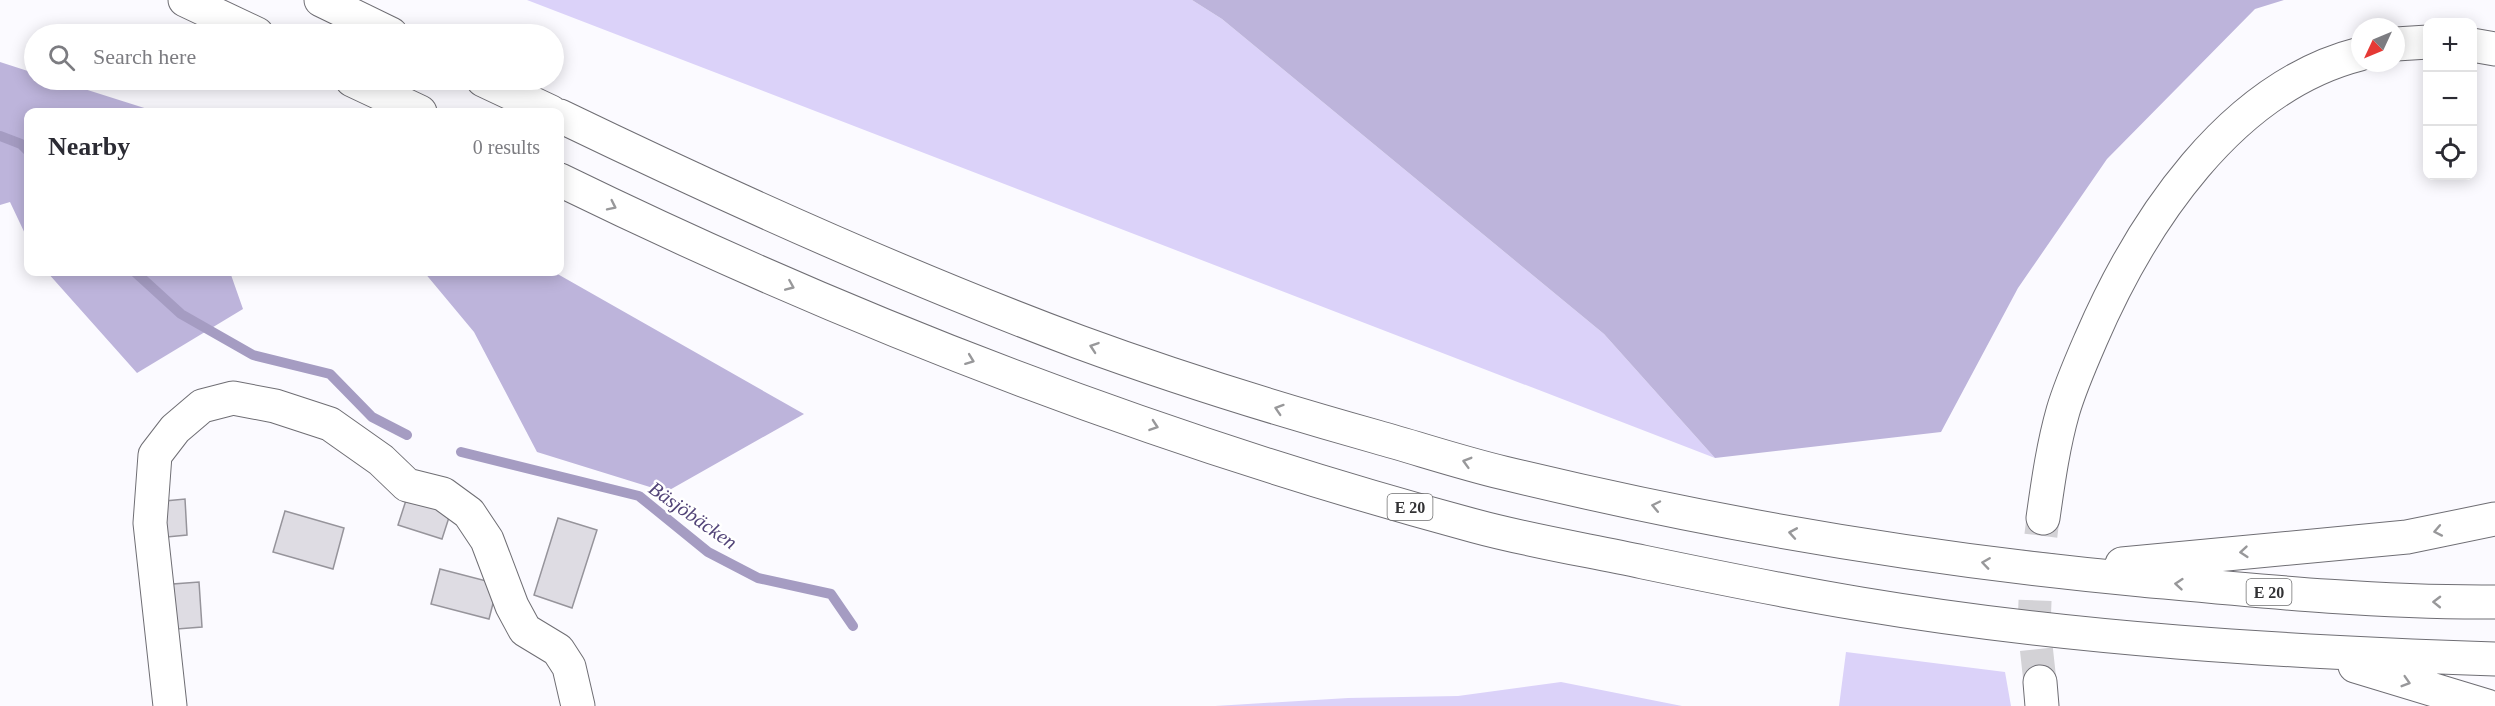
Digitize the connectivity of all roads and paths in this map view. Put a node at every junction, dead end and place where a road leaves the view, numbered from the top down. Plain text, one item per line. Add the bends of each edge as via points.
1 (185, 0) edge
2 (321, 0) edge
3 (236, 24) edge
4 (370, 24) edge
5 (2423, 42) edge
6 (2405, 43) edge
7 (2477, 46) edge
8 (2495, 50) edge
9 (2351, 56) edge
10 (373, 90) edge
11 (505, 90) edge
12 (411, 108) edge
13 (543, 108) edge
14 (564, 118) edge
15 (564, 182) edge
16 (2043, 518) tunnel mouth
17 (2495, 519) edge
18 (2044, 571) junction
19 (2495, 602) edge
20 (2310, 653) junction
21 (2495, 660) edge
22 (170, 706) edge
23 (578, 706) edge
24 (2487, 706) edge

1 - 3 main road
2 - 4 main road
5 - 6 main road
7 - 8 main road
9 - 16 main road via 2294,80 2243,117 2201,158 2134,251 2107,303 2064,411
10 - 12 main road
11 - 13 main road
18 -> 14 main road, E 20 via 1871,547 1714,519 1502,472 1282,410 1084,344 930,284 698,183
15 -> 20 main road, E 20 via 680,239 908,337 1074,399 1275,467 1479,527 1863,605 2045,629
17 -> 18 main road via 2407,537
19 -> 18 main road, E 20 via 2265,592
20 - 21 main road, E 20
20 -> 24 main road
22 - 23 main road via 150,523 155,455 175,429 202,406 233,398 275,406 330,424 381,460 407,485 443,494 469,513 487,540 525,630 558,650 569,667

